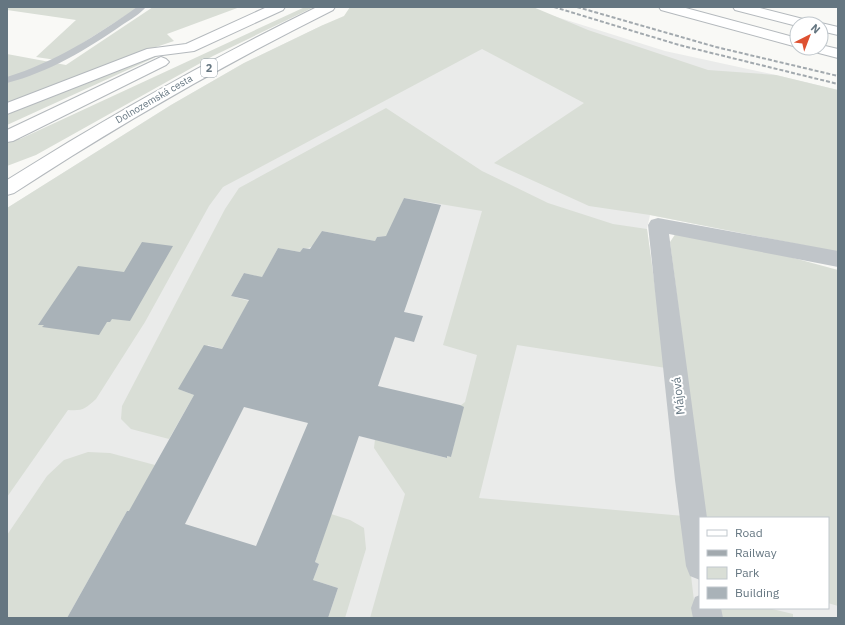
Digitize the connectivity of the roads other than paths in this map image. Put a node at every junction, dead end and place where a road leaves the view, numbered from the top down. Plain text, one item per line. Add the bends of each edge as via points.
1 (142, 7) edge
2 (278, 7) edge
3 (298, 7) edge
4 (328, 7) edge
5 (666, 7) edge
6 (740, 7) edge
7 (789, 20) edge
8 (789, 41) edge
9 (189, 48) junction
10 (7, 80) edge
11 (126, 80) junction
12 (7, 109) edge
13 (10, 135) edge
14 (70, 147) junction
15 (7, 174) edge
16 (7, 189) edge
17 (838, 259) edge
18 (699, 559) edge

1 - 10 lane via 68,57 26,75
2 - 9 main road, 2
3 - 11 main road via 173,63
4 - 14 main road, Dolnozemská cesta / 2 via 229,57
5 - 8 main road
6 - 7 main road
9 - 11 main road, 2
9 - 12 main road via 152,52
11 - 13 main road, 2
14 - 15 main road
14 - 16 main road, Dolnozemská cesta / 2
17 - 18 street, Májová via 658,225

